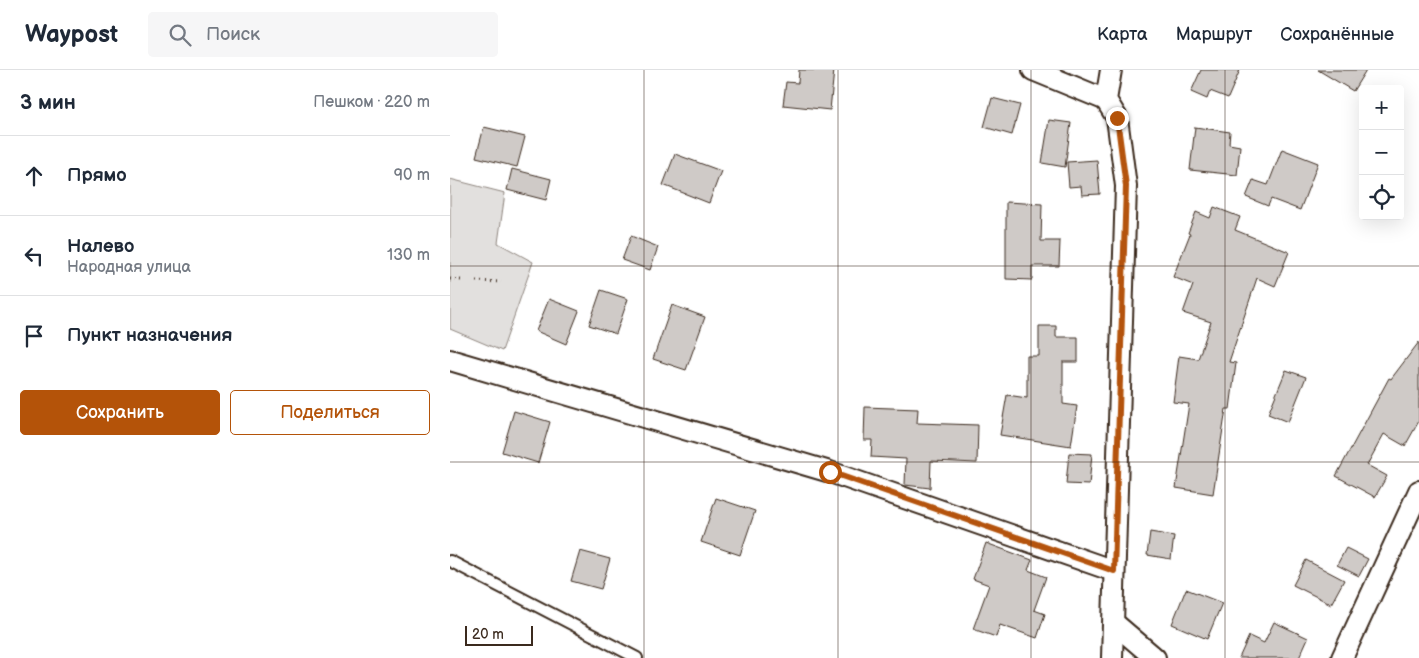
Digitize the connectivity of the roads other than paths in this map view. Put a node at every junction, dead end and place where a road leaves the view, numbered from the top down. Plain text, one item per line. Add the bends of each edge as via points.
1 (1033, 70) edge
2 (1111, 70) edge
3 (1106, 100) junction
4 (450, 360) edge
5 (1419, 491) edge
6 (450, 560) edge
7 (1114, 571) junction
8 (1114, 624) junction
9 (637, 658) edge
10 (1112, 658) edge
11 (1154, 658) edge
12 (1342, 658) edge

1 - 3 street
2 - 3 street
3 - 7 street via 1117,118 1126,186
4 - 7 street via 830,472
5 - 12 street
6 - 9 lane
7 - 8 street
8 - 10 street
8 - 11 street

